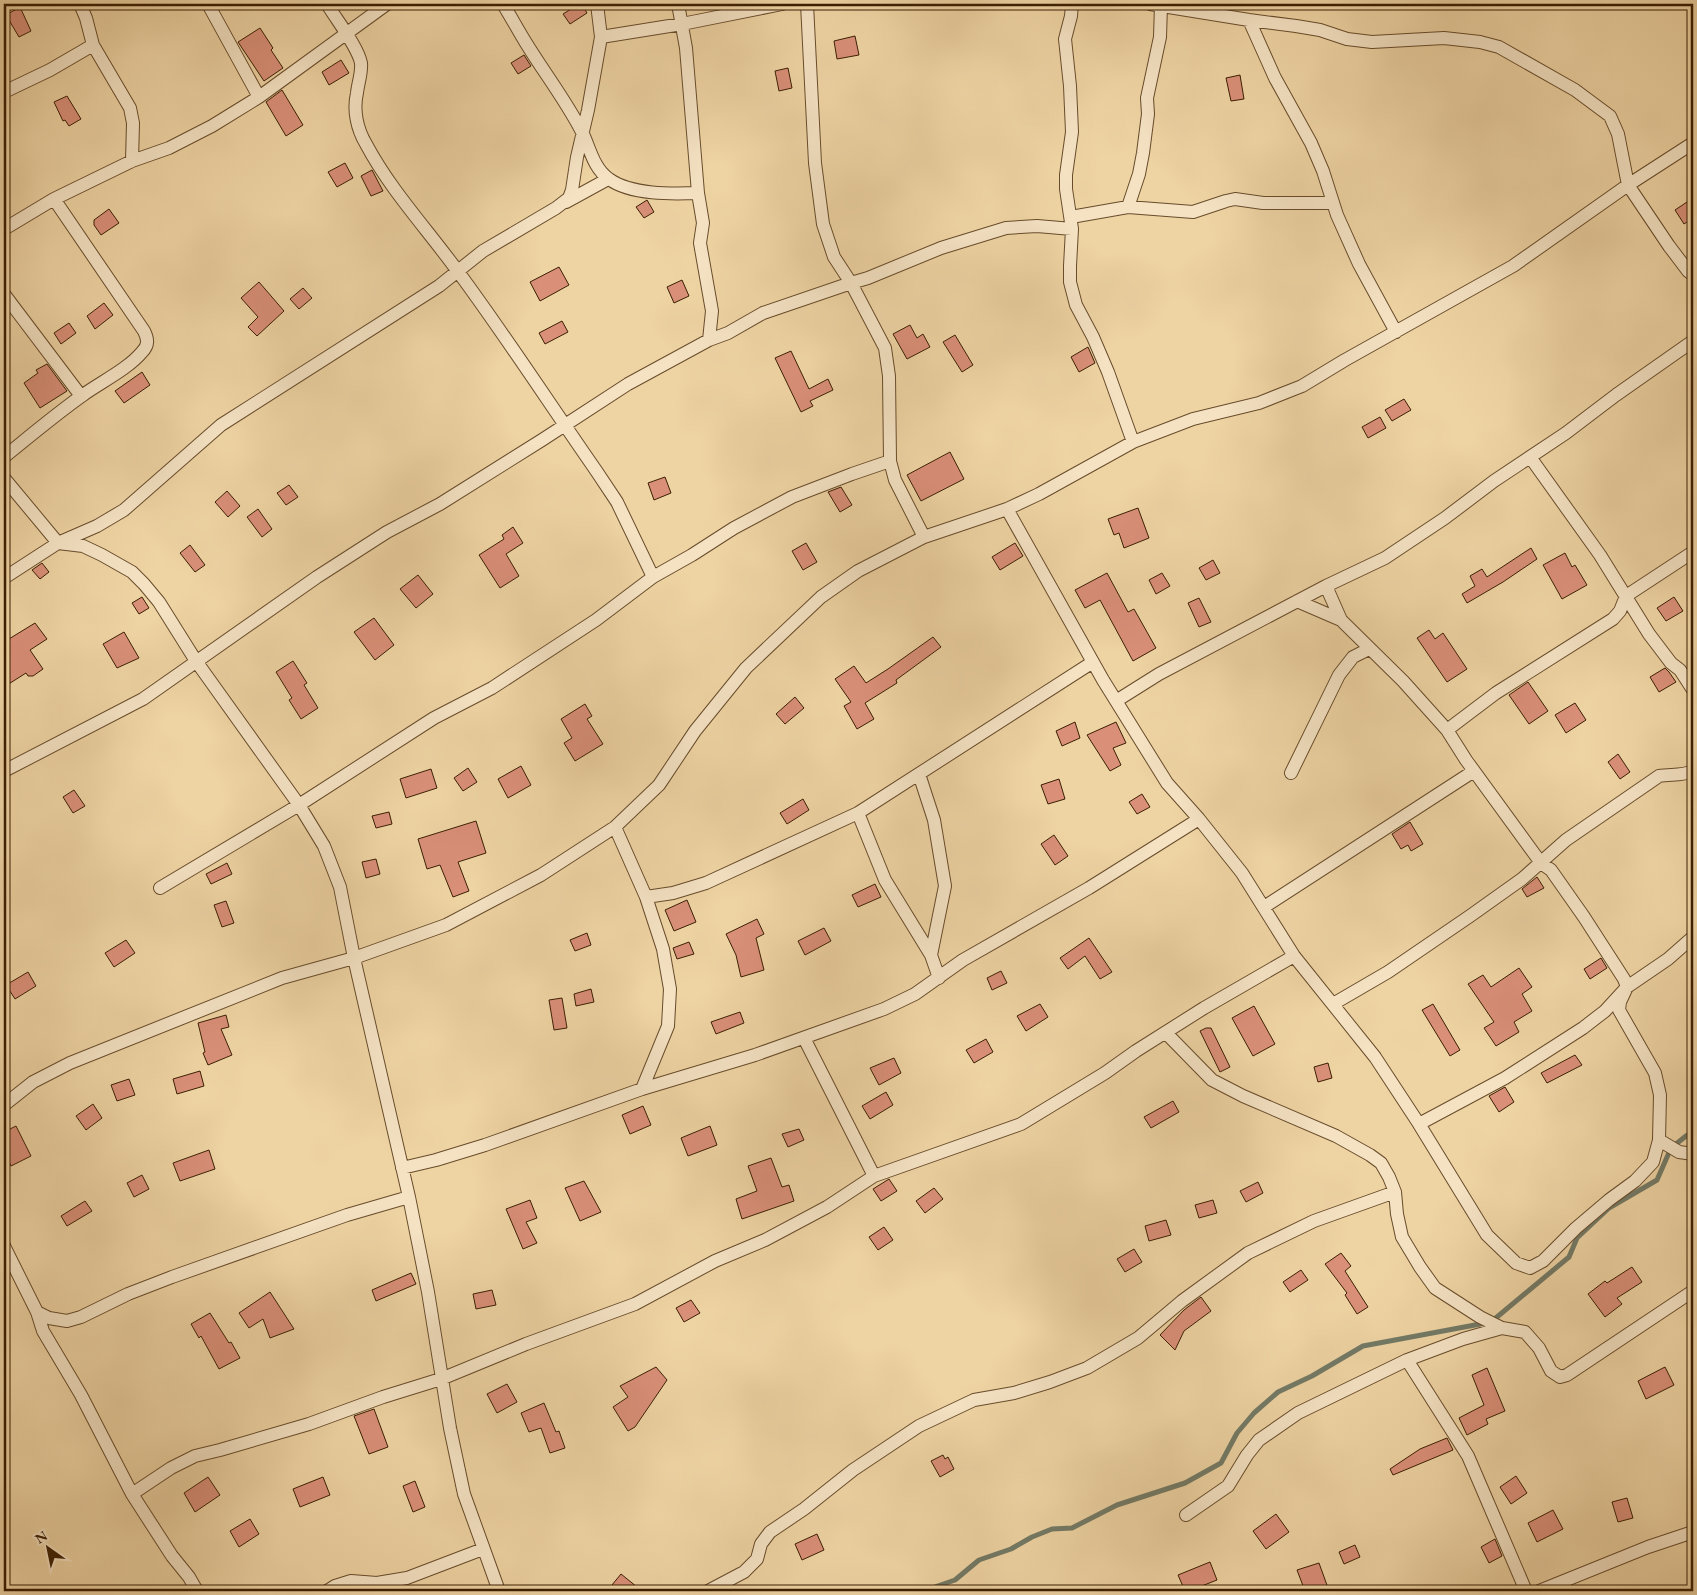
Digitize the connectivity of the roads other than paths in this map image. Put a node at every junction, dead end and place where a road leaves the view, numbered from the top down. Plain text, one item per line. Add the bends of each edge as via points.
1 (80, 4) edge
2 (208, 4) edge
3 (327, 4) edge
4 (387, 4) edge
5 (503, 4) edge
6 (597, 4) edge
7 (678, 4) edge
8 (782, 4) edge
9 (807, 4) edge
10 (1072, 4) edge
11 (1156, 5) edge
12 (1248, 20) junction
13 (682, 24) junction
14 (346, 34) junction
15 (601, 38) junction
16 (94, 45) junction
17 (4, 92) edge
18 (259, 97) junction
19 (583, 134) junction
20 (1693, 143) edge
21 (132, 161) junction
22 (608, 179) junction
23 (1628, 185) junction
24 (698, 193) junction
25 (54, 199) junction
26 (564, 203) junction
27 (1332, 203) junction
28 (1128, 208) junction
29 (1072, 223) junction
30 (4, 229) edge
31 (458, 271) junction
32 (1693, 275) edge
33 (851, 283) junction
34 (4, 294) edge
35 (1396, 332) junction
36 (709, 340) junction
37 (1693, 341) edge
38 (81, 396) junction
39 (565, 424) junction
40 (1134, 442) junction
41 (4, 457) edge
42 (1530, 457) junction
43 (890, 461) junction
44 (4, 478) edge
45 (1007, 509) junction
46 (924, 537) junction
47 (58, 543) junction
48 (1693, 552) edge
49 (653, 577) junction
50 (4, 578) edge
51 (1326, 586) junction
52 (1626, 596) junction
53 (1297, 601) junction
54 (1341, 620) junction
55 (1369, 648) junction
56 (196, 661) junction
57 (1093, 662) junction
58 (1693, 690) edge
59 (1116, 701) junction
60 (1447, 730) junction
61 (4, 771) edge
62 (1474, 771) junction
63 (1693, 771) edge
64 (1291, 773) dead end
65 (919, 774) junction
66 (299, 805) junction
67 (858, 813) junction
68 (1199, 819) junction
69 (615, 827) junction
70 (1541, 863) junction
71 (160, 888) dead end
72 (646, 897) junction
73 (1264, 906) junction
74 (1693, 937) edge
75 (931, 955) junction
76 (1294, 956) junction
77 (354, 958) junction
78 (939, 978) junction
79 (1627, 987) junction
80 (1333, 1004) junction
81 (1166, 1033) junction
82 (804, 1038) junction
83 (642, 1089) junction
84 (4, 1105) edge
85 (1419, 1124) junction
86 (1659, 1140) junction
87 (1693, 1154) edge
88 (402, 1168) junction
89 (874, 1176) junction
90 (1395, 1192) junction
91 (409, 1197) junction
92 (4, 1246) edge
93 (1693, 1291) edge
94 (38, 1312) junction
95 (1502, 1328) junction
96 (1407, 1360) junction
97 (442, 1379) junction
98 (132, 1494) junction
99 (1186, 1515) dead end
100 (1693, 1532) edge
101 (483, 1550) junction
102 (197, 1591) edge
103 (327, 1591) edge
104 (499, 1591) edge
105 (708, 1591) edge
106 (1526, 1591) edge
107 (1539, 1591) edge

1 - 16 street
2 - 18 street
3 - 14 street
4 - 14 street
5 - 19 street
6 - 15 street
7 - 13 street
8 - 13 street
9 - 33 street via 815,163 823,224 834,257
10 - 29 street via 1065,39 1072,112 1066,175
11 - 12 street
11 - 28 street via 1160,37 1147,98 1144,154
12 - 23 street via 1320,30 1347,39 1372,42 1444,38 1499,47 1575,90 1610,116 1618,134
12 - 27 street via 1311,143
13 - 15 street
13 - 24 street
14 - 18 street
14 - 31 street via 361,64 356,94 357,126 397,194
15 - 19 street
16 - 17 street
16 - 21 street via 130,108
18 - 21 street via 169,148
19 - 22 street via 590,154
19 - 26 street via 572,190
20 - 23 street
21 - 25 street
22 - 24 street via 623,187 652,192
22 - 26 street
23 - 32 street
23 - 35 street via 1513,266
24 - 36 street via 703,223 700,242 712,310
25 - 30 street
25 - 38 street via 148,338 143,351 135,359
26 - 31 street via 491,245
27 - 28 street via 1235,200 1193,212
27 - 35 street via 1359,264
28 - 29 street
29 - 33 street via 1006,228 941,248
29 - 40 street via 1072,293 1108,372
31 - 39 street
31 - 47 street via 221,425 124,510
33 - 36 street via 764,314
33 - 43 street via 885,348 889,376
34 - 38 street
35 - 40 street via 1302,386 1259,403 1194,419
36 - 39 street via 628,384
37 - 42 street
38 - 41 street
39 - 49 street via 617,502
39 - 56 street via 440,504 387,532
40 - 45 street
42 - 51 street via 1385,558
42 - 52 street
43 - 46 street via 894,480
43 - 49 street via 792,498 734,528
44 - 47 street
45 - 46 street
45 - 57 street
46 - 69 street via 858,571 821,596 792,623 746,668 695,731 659,785
47 - 50 street
47 - 56 street via 83,546 132,572 159,602
48 - 52 street
49 - 66 street via 492,688 434,718
51 - 53 street
51 - 54 street
52 - 58 street via 1649,634
52 - 60 street via 1613,619 1503,689
53 - 54 street
53 - 59 street via 1159,674
54 - 55 street
55 - 60 street
55 - 64 street via 1353,657 1339,675
56 - 61 street via 143,699
56 - 66 street
57 - 59 street
57 - 65 street
59 - 68 street via 1167,783
60 - 62 street
62 - 70 street
62 - 73 street
63 - 70 street via 1684,775 1659,776 1566,840
65 - 67 street
65 - 75 street via 934,820 944,886
66 - 71 street
66 - 77 street via 324,846 340,887
67 - 72 street via 706,883
67 - 75 street via 886,880
68 - 73 street
68 - 78 street via 1089,888 963,960
69 - 72 street
69 - 77 street via 541,875 446,925
70 - 79 street via 1551,870 1584,917
70 - 80 street via 1388,972
72 - 83 street via 663,949 670,989 668,1026
73 - 76 street
74 - 79 street
75 - 78 street
76 - 80 street
76 - 81 street
77 - 84 street via 282,978 70,1063 33,1082
77 - 88 street
78 - 82 street via 884,1008
79 - 85 street via 1605,1011 1583,1028 1505,1078
79 - 86 street via 1619,1010 1656,1074 1660,1095
80 - 85 street via 1375,1057
81 - 89 street via 1021,1124
81 - 90 street via 1212,1080 1336,1136 1370,1155 1381,1163
82 - 83 street
82 - 89 street
83 - 88 street via 485,1144
85 - 86 street via 1487,1235 1516,1263 1530,1268 1543,1261 1594,1212 1635,1181 1653,1162
86 - 87 street via 1679,1152
88 - 91 street
89 - 97 street via 827,1207 773,1236 715,1261 635,1304
90 - 95 street via 1402,1236 1435,1288
90 - 105 street via 1314,1221 1248,1253 1138,1338 1087,1368 1014,1393 974,1400 919,1426 770,1532 756,1559 744,1572
91 - 94 street via 347,1214 181,1273 81,1317 68,1321 49,1318
91 - 97 street
92 - 94 street
93 - 95 street via 1560,1377 1551,1371 1539,1348 1525,1332
94 - 98 street via 44,1331
95 - 96 street
96 - 99 street via 1298,1413 1259,1440 1228,1486
96 - 106 street via 1468,1456
97 - 98 street via 309,1424 195,1456
97 - 101 street via 464,1494
98 - 102 street
100 - 107 street via 1648,1546
101 - 103 street via 407,1578 377,1583 351,1581
101 - 104 street

